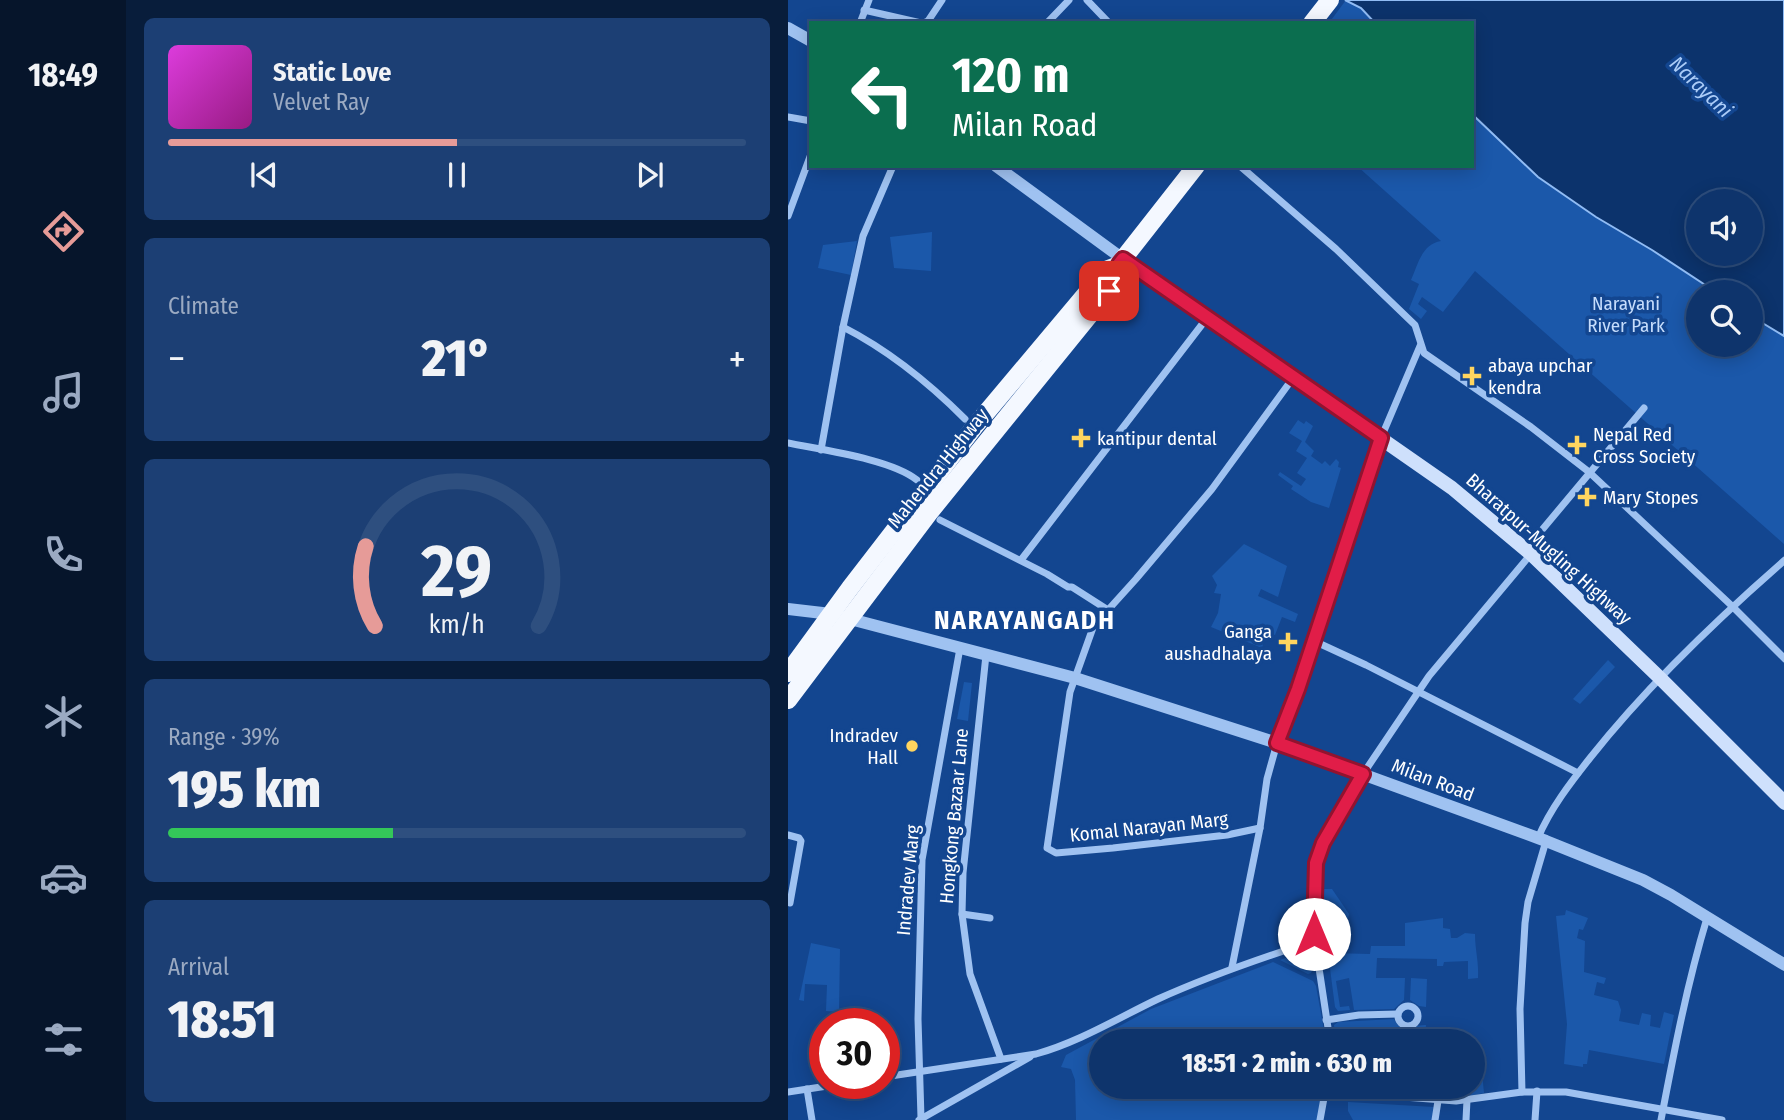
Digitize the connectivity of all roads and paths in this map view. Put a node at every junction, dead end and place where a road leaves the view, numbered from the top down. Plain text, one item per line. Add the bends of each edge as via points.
1 (869, 0) edge
2 (942, 0) edge
3 (1069, 0) edge
4 (1087, 0) edge
5 (1330, 0) edge
6 (864, 10) junction
7 (861, 21) edge
8 (913, 21) edge
9 (928, 21) edge
10 (1050, 21) edge
11 (1107, 21) edge
12 (1314, 21) edge
13 (788, 28) edge
14 (809, 40) edge
15 (788, 117) edge
16 (809, 121) edge
17 (809, 159) edge
18 (892, 168) edge
19 (999, 168) edge
20 (1194, 168) edge
21 (1242, 168) edge
22 (788, 216) edge
23 (1121, 262) junction
24 (1207, 318) junction
25 (843, 327) junction
26 (1420, 346) junction
27 (1293, 378) junction
28 (1644, 408) dead end
29 (965, 419) dead end
30 (1381, 438) junction
31 (788, 443) edge
32 (821, 450) junction
33 (1589, 472) junction
34 (917, 480) dead end
35 (940, 520) dead end
36 (1528, 552) junction
37 (1021, 560) junction
38 (1784, 561) edge
39 (1732, 606) junction
40 (788, 609) edge
41 (1108, 610) junction
42 (839, 616) junction
43 (1314, 641) junction
44 (960, 648) junction
45 (986, 655) junction
46 (1784, 659) edge
47 (788, 673) edge
48 (1075, 678) junction
49 (1661, 678) junction
50 (1419, 692) junction
51 (788, 700) edge
52 (1277, 743) junction
53 (1578, 773) junction
54 (1363, 774) junction
55 (1783, 800) edge
56 (1260, 828) junction
57 (788, 835) edge
58 (1542, 839) junction
59 (790, 902) dead end
60 (962, 914) junction
61 (990, 918) dead end
62 (1707, 918) junction
63 (1314, 940) junction
64 (1784, 965) edge
65 (1232, 967) junction
66 (1398, 1014) dead end
67 (1326, 1020) junction
68 (1328, 1029) edge
69 (1036, 1054) junction
70 (1001, 1059) junction
71 (918, 1072) junction
72 (900, 1075) edge
73 (807, 1089) joint
74 (1537, 1091) junction
75 (788, 1092) edge
76 (1522, 1092) junction
77 (1324, 1099) edge
78 (1413, 1099) edge
79 (1468, 1100) junction
80 (1438, 1101) junction
81 (1663, 1108) junction
82 (920, 1119) edge
83 (812, 1120) edge
84 (1320, 1120) edge
85 (1435, 1120) edge
86 (1466, 1120) edge
87 (1535, 1120) edge
88 (1661, 1120) edge
89 (1722, 1120) edge

1 - 6 street
2 - 9 street
3 - 10 street
4 - 11 street
5 - 12 highway
6 - 7 street
6 - 8 street
13 - 14 street
15 - 16 street
17 - 22 street
18 - 25 street via 863,236
19 - 23 street
20 - 23 highway, Mahendra Highway
21 - 26 street via 1415,325
23 - 24 main road, Bharatpur-Mugling Highway
23 - 42 highway, Mahendra Highway via 1118,279 1109,291
24 - 27 main road, Bharatpur-Mugling Highway
24 - 37 street
25 - 29 street via 871,341
25 - 32 street
26 - 30 street
26 - 33 street via 1431,359
27 - 30 main road, Bharatpur-Mugling Highway
27 - 41 street via 1212,489
28 - 33 street
30 - 36 main road, Bharatpur-Mugling Highway via 1452,488
30 - 43 street
31 - 32 street
32 - 34 street via 875,462
33 - 36 street
33 - 39 street
35 - 37 street
36 - 49 main road, Bharatpur-Mugling Highway
36 - 50 street
37 - 41 street
38 - 39 street
39 - 46 street
39 - 49 street
40 - 42 street, Milan Road
41 - 48 street via 1098,615
42 - 44 street, Milan Road
42 - 47 highway, Mahendra Highway
42 - 51 highway, Mahendra Highway
43 - 50 street
43 - 52 street
44 - 45 street, Milan Road
44 - 71 street, Indradev Marg via 922,859
45 - 48 street, Milan Road
45 - 60 street, Hongkong Bazaar Lane
48 - 52 street, Milan Road
48 - 56 street, Komal Narayan Marg via 1055,789 1047,848 1051,852
49 - 53 street
49 - 55 main road, Bharatpur-Mugling Highway
50 - 53 street
50 - 54 street
52 - 54 street, Milan Road
52 - 56 street
53 - 58 street via 1559,800
54 - 58 street, Milan Road
54 - 63 street via 1316,863
56 - 65 street
57 - 59 street via 801,841
58 - 62 street, Milan Road via 1643,880
58 - 76 street via 1525,923
60 - 61 street
60 - 70 street, Hongkong Bazaar Lane via 970,974
62 - 64 street, Milan Road
62 - 81 street via 1675,1040
63 - 65 street
63 - 67 street
65 - 69 street via 1059,1048
66 - 67 street
67 - 68 street
69 - 70 street
69 - 82 street
70 - 71 street
71 - 72 street
71 - 82 street, Indradev Marg
73 - 75 street
73 - 83 street
74 - 76 street
74 - 81 street
74 - 87 street
76 - 79 street
77 - 84 street
78 - 80 street
79 - 80 street
79 - 86 street
80 - 85 street
81 - 88 street
81 - 89 street

